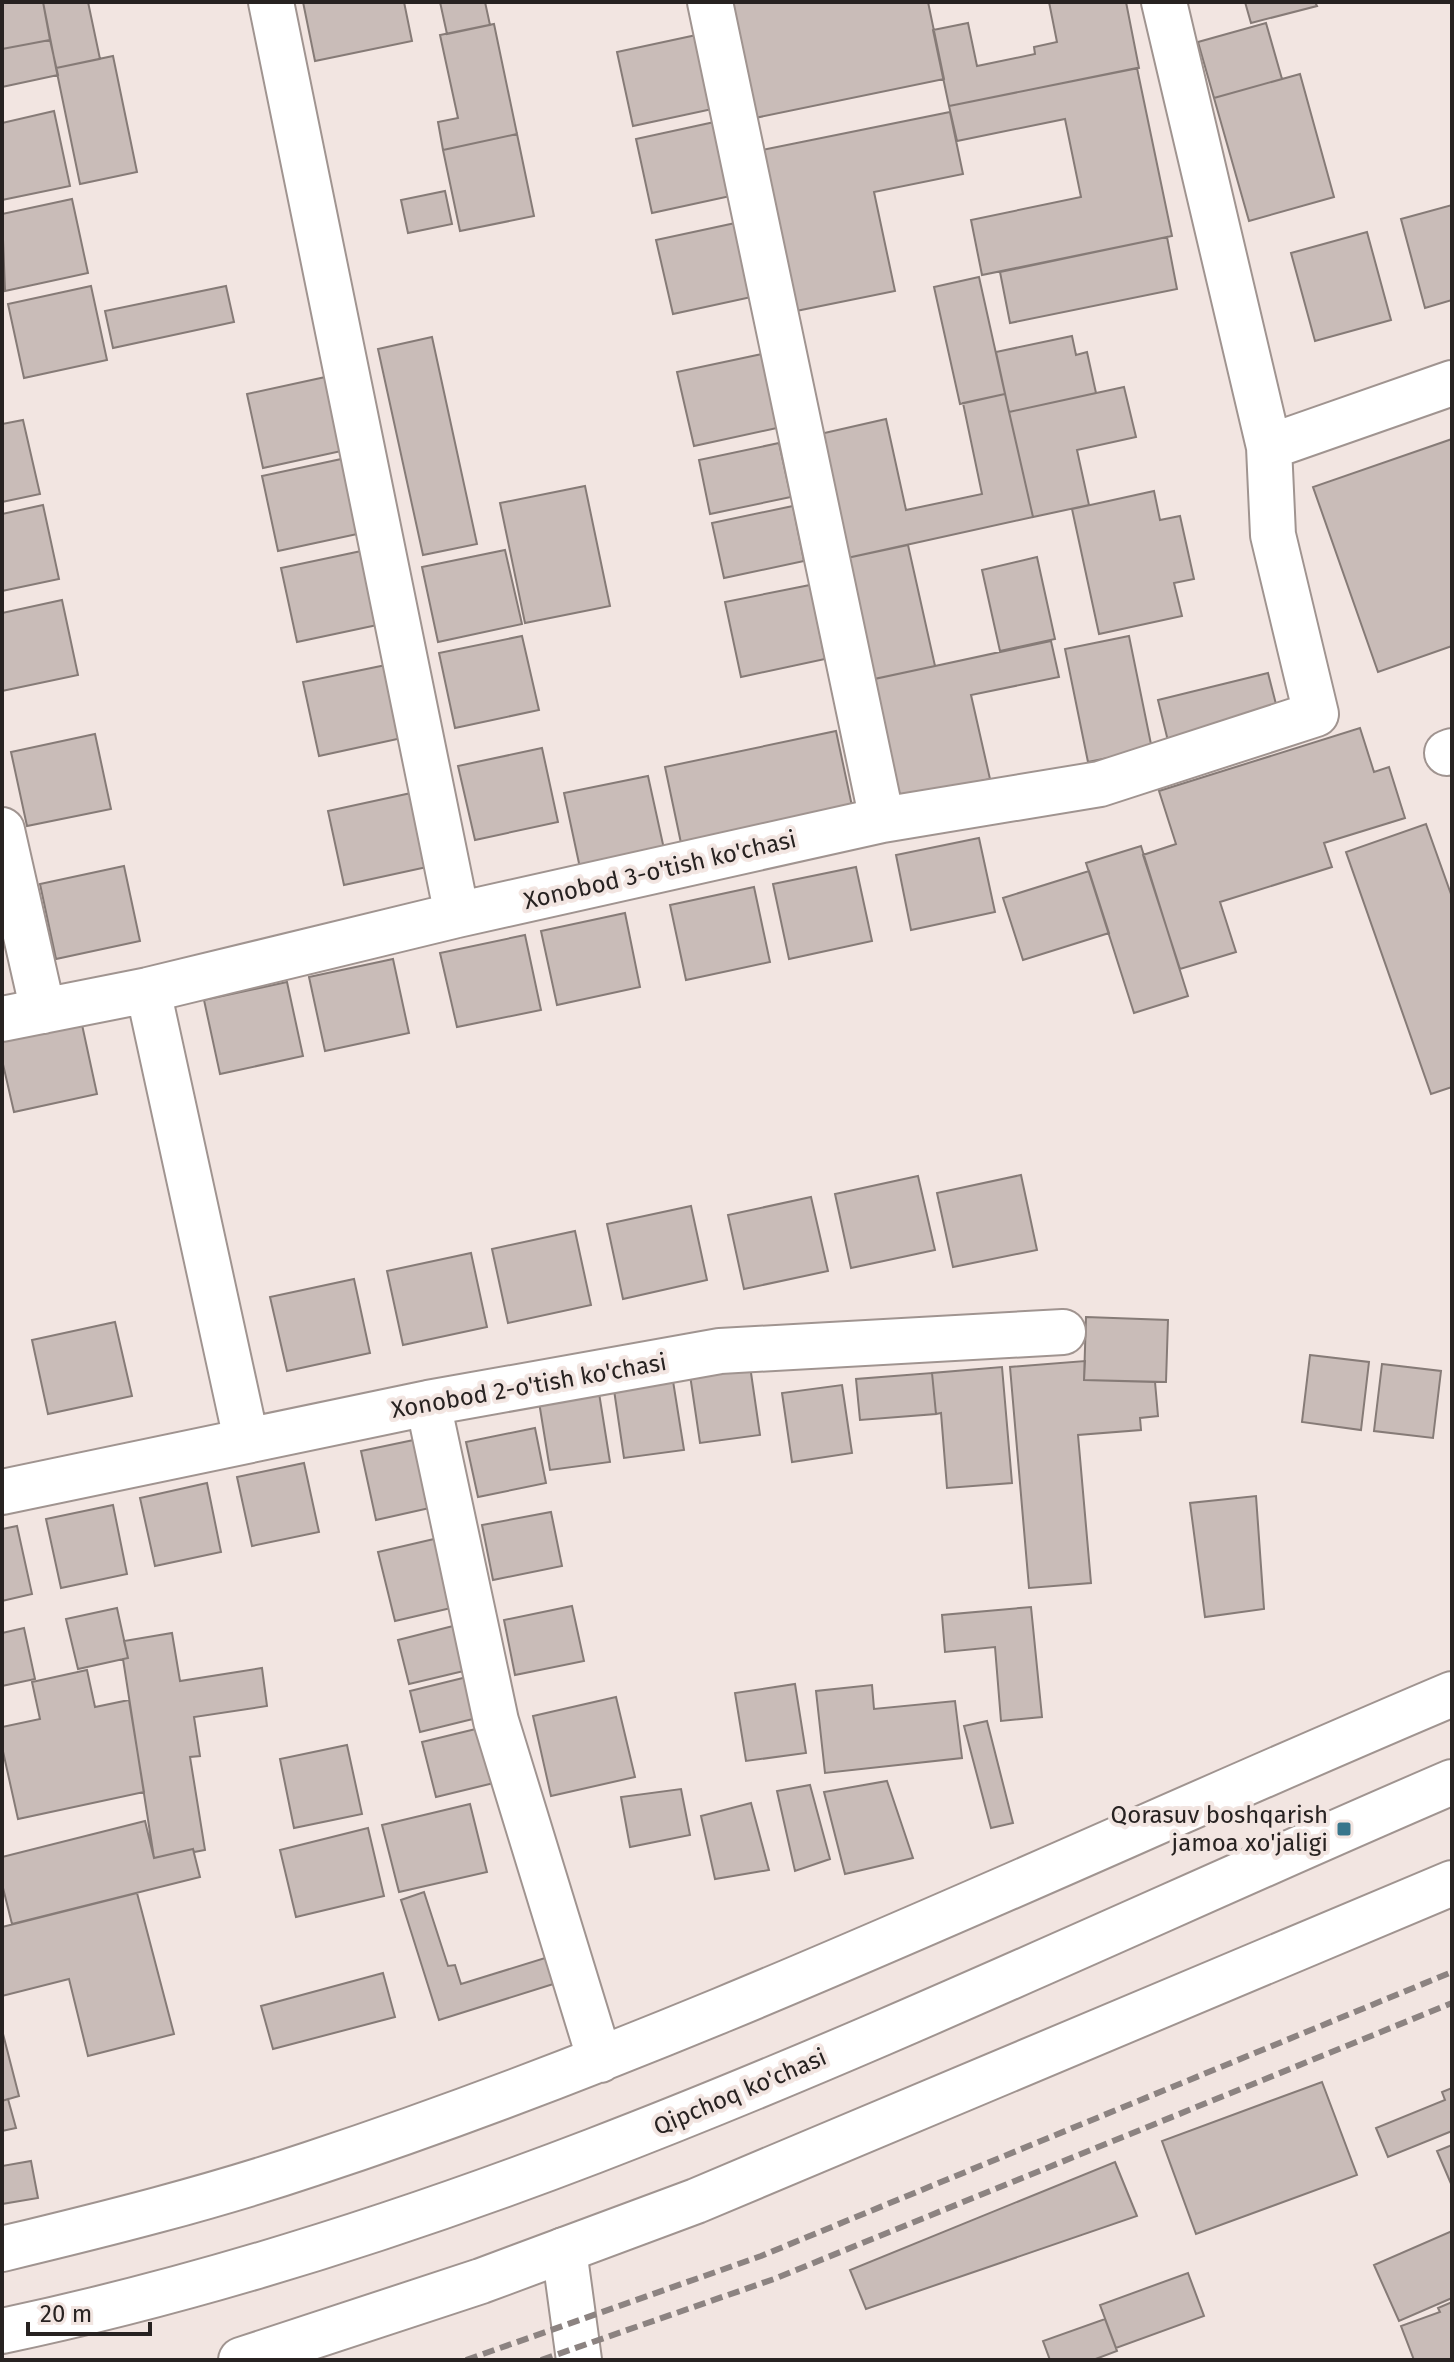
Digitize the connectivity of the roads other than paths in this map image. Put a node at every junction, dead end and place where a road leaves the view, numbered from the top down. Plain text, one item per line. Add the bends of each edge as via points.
1 (271, 2) edge
2 (710, 2) edge
3 (1164, 2) edge
4 (1452, 383) edge
5 (1269, 447) junction
6 (882, 820) junction
7 (2, 830) edge
8 (457, 915) junction
9 (148, 990) junction
10 (22, 1015) edge
11 (1063, 1332) dead end
12 (428, 1403) junction
13 (246, 1439) junction
14 (2, 1492) edge
15 (1452, 1694) edge
16 (1452, 1782) edge
17 (1452, 1883) edge
18 (600, 2060) junction
19 (2, 2249) edge
20 (564, 2250) junction
21 (2, 2331) edge
22 (241, 2360) edge
23 (579, 2360) edge

1 - 8 street
2 - 6 street
3 - 5 street
4 - 5 street
5 - 6 street, Xonobod 3-o'tish ko'chasi via 1273,535 1316,714 1100,784
6 - 8 street, Xonobod 3-o'tish ko'chasi
7 - 10 street
8 - 9 street, Xonobod 3-o'tish ko'chasi
9 - 10 street, Xonobod 3-o'tish ko'chasi
9 - 13 street
11 - 12 street, Xonobod 2-o'tish ko'chasi via 720,1351
12 - 13 street, Xonobod 2-o'tish ko'chasi
12 - 18 street via 496,1721
13 - 14 street, Xonobod 2-o'tish ko'chasi
15 - 18 street
16 - 21 street, Qipchoq ko'chasi via 928,2013 526,2179 297,2256
17 - 20 street via 711,2195
18 - 19 street via 306,2166
20 - 22 street
20 - 23 street

